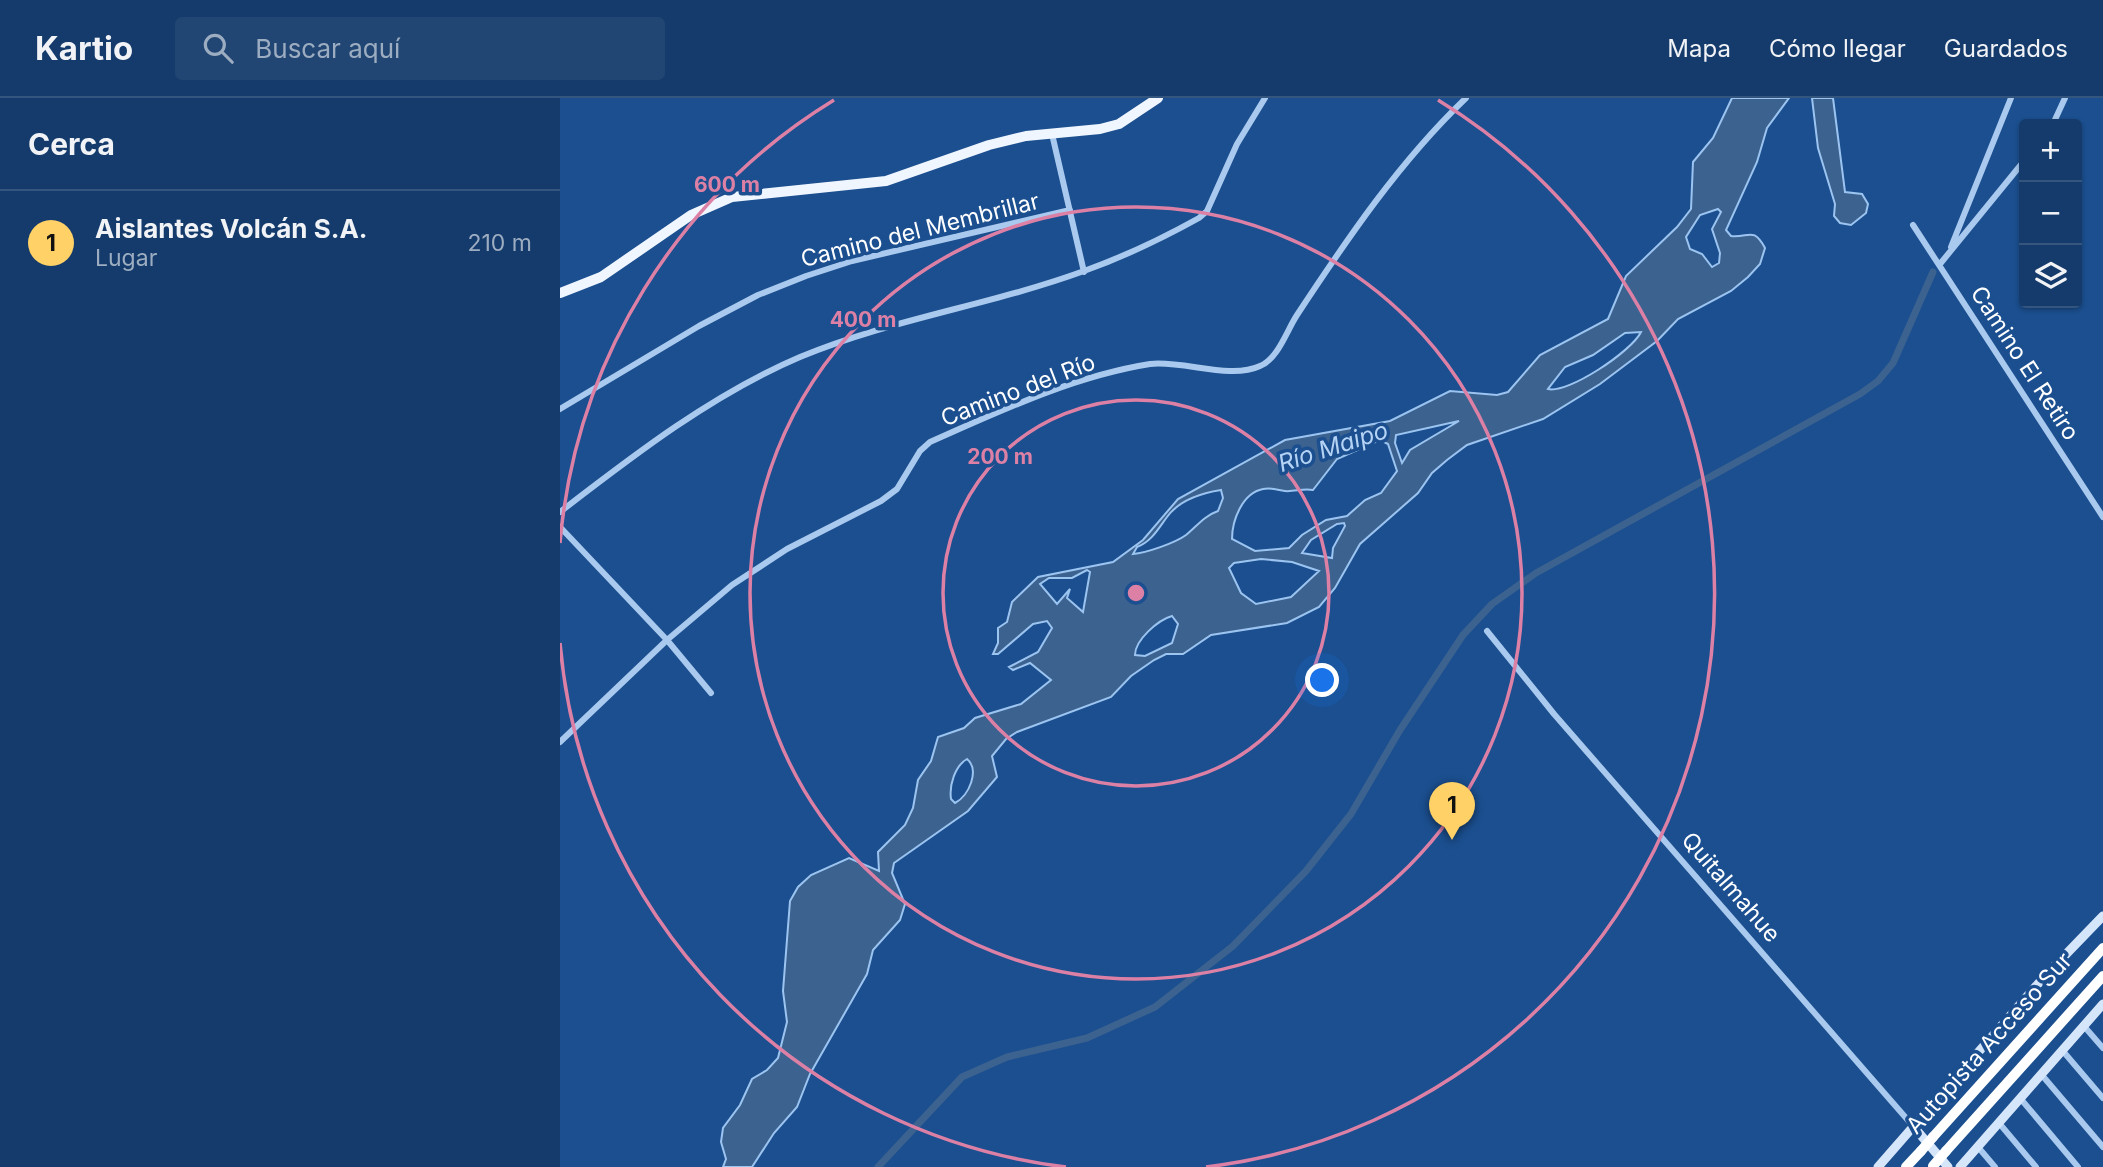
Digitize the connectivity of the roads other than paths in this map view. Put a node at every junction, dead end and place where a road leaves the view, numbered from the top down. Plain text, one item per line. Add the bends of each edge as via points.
1 (1158, 98) edge
2 (1265, 98) edge
3 (1466, 98) edge
4 (2011, 98) edge
5 (2065, 98) edge
6 (2055, 119) edge
7 (1052, 134) junction
8 (2019, 167) edge
9 (1070, 210) junction
10 (1913, 225) dead end
11 (1951, 247) junction
12 (1940, 264) junction
13 (1084, 271) junction
14 (560, 293) edge
15 (560, 409) edge
16 (560, 512) edge
17 (2103, 517) edge
18 (560, 527) edge
19 (1488, 631) dead end
20 (667, 640) junction
21 (711, 693) dead end
22 (560, 742) edge
23 (2103, 916) edge
24 (2103, 948) edge
25 (2103, 976) edge
26 (2103, 1004) edge
27 (2084, 1025) junction
28 (2103, 1048) edge
29 (2062, 1050) junction
30 (2041, 1074) junction
31 (2020, 1098) junction
32 (2103, 1098) edge
33 (1998, 1123) junction
34 (1913, 1126) junction
35 (1978, 1147) junction
36 (2103, 1147) edge
37 (1932, 1166) edge
38 (1878, 1167) edge
39 (1906, 1167) edge
40 (1948, 1167) edge
41 (1960, 1167) edge
42 (1995, 1167) edge
43 (2036, 1167) edge
44 (2078, 1167) edge

1 - 7 main road via 1119,124
2 - 13 street via 1207,211 1157,240
3 - 20 street, Camino del Río via 1434,128 1259,367 1227,370 1154,364 1130,368 1027,400 930,442 897,489 759,566
4 - 11 street
5 - 6 street
7 - 9 street
7 - 14 main road via 989,145 886,181 732,197 691,215 624,265
8 - 11 street
9 - 13 street
9 - 15 street, Camino del Membrillar via 806,276 699,326
10 - 12 street, Camino El Retiro
11 - 12 street
12 - 17 street, Camino El Retiro
13 - 16 street via 859,336 799,358 678,426
18 - 20 street
19 - 34 street, Quitalmahue via 1554,714
20 - 21 street
20 - 22 street, Camino del Río
23 - 34 main road
24 - 39 highway, Autopista Acceso Sur, bridge
25 - 37 highway, Autopista Acceso Sur, bridge
26 - 27 main road
27 - 28 street
27 - 29 main road
29 - 30 main road
29 - 32 street
30 - 31 main road
30 - 36 street
31 - 33 main road
31 - 44 street
33 - 35 main road
33 - 43 street
34 - 38 main road
34 - 40 main road, Quitalmahue
35 - 41 main road
35 - 42 street

